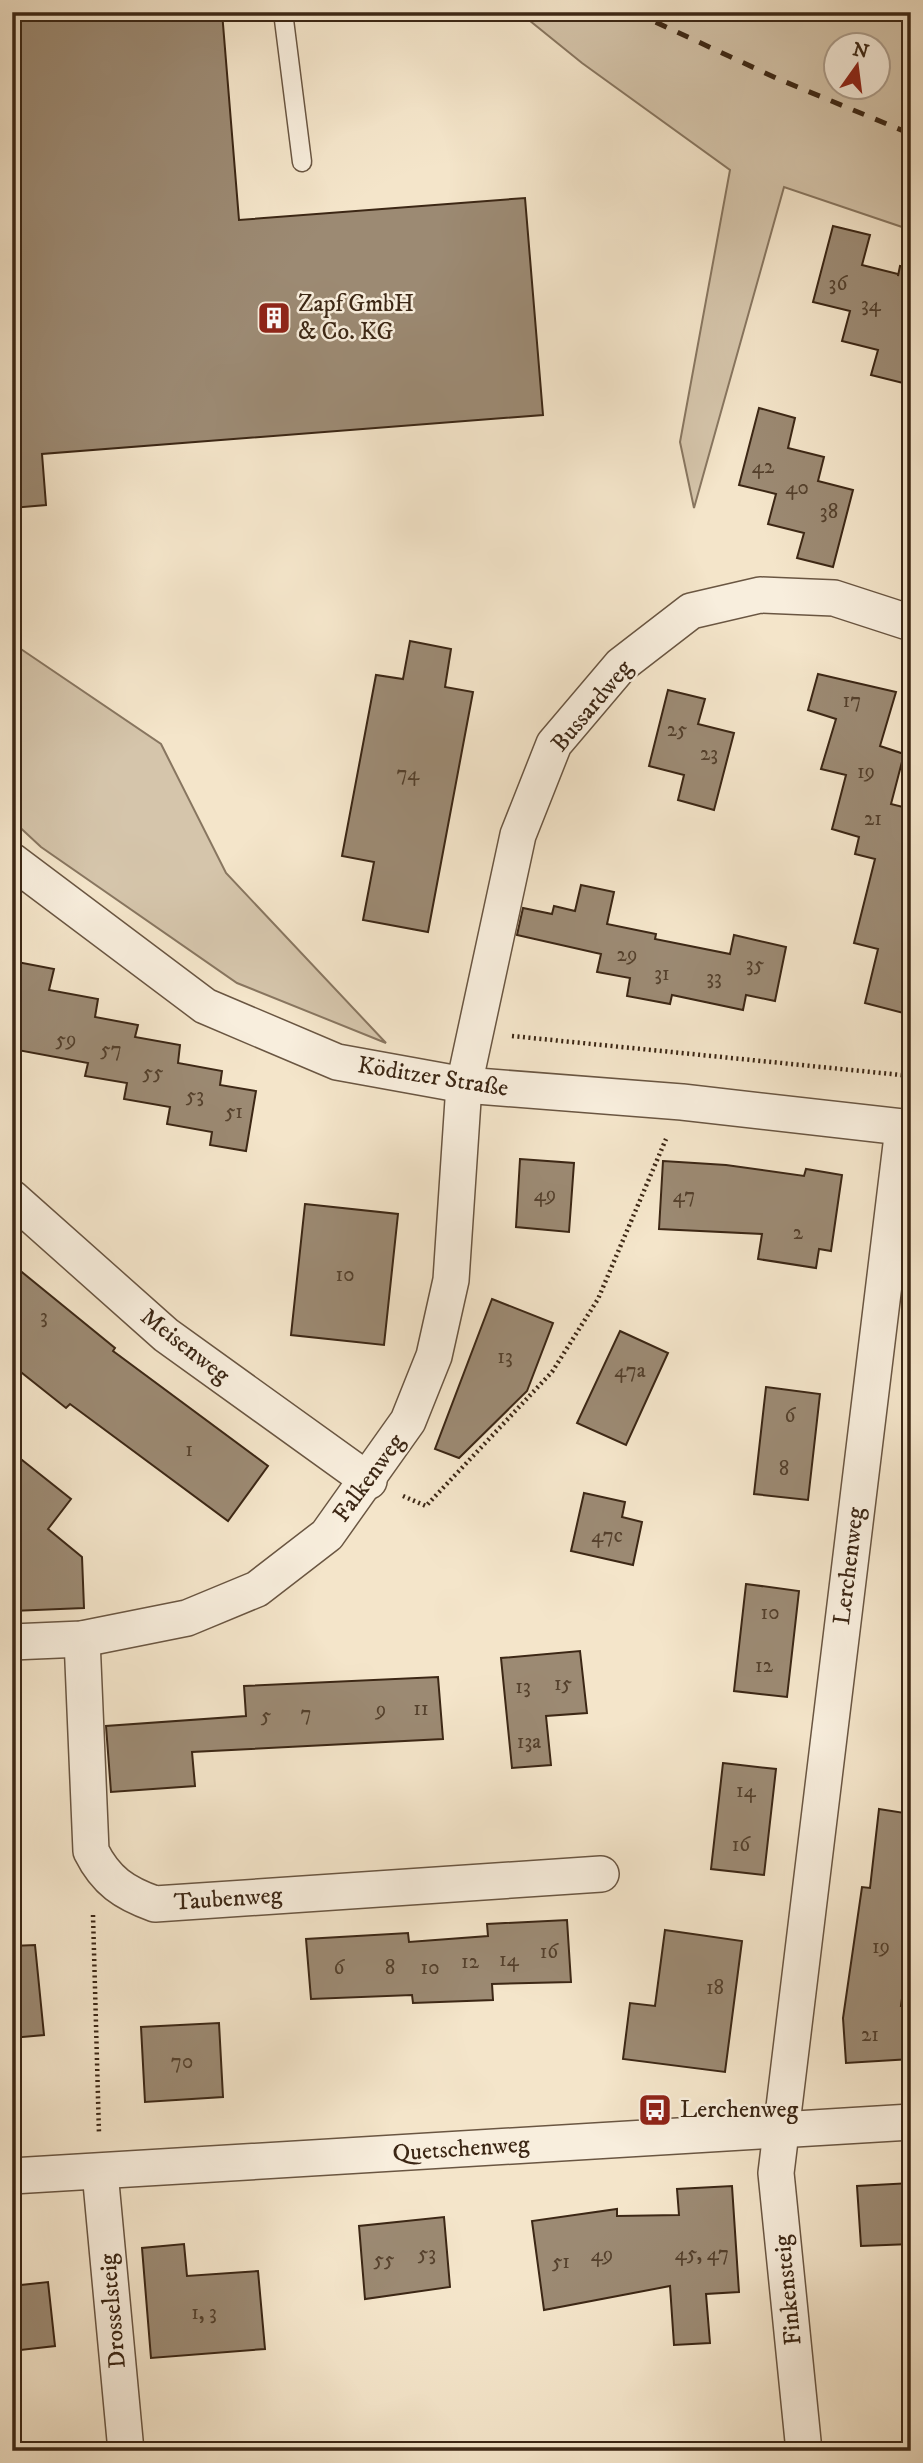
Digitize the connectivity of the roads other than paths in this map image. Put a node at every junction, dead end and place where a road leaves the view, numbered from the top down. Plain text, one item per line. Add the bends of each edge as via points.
1 (283, 12) edge
2 (302, 162) dead end
3 (911, 623) edge
4 (12, 861) edge
5 (464, 1085) junction
6 (907, 1128) edge
7 (12, 1198) edge
8 (369, 1480) junction
9 (82, 1639) junction
10 (12, 1642) edge
11 (601, 1874) dead end
12 (911, 2122) edge
13 (784, 2130) junction
14 (100, 2172) junction
15 (12, 2176) edge
16 (126, 2451) edge
17 (804, 2451) edge

1 - 2 lane
3 - 5 street, Bussardweg via 834,598 760,595 691,611 621,665 555,744 518,835
4 - 5 street, Köditzer Straße via 205,1006 337,1062
5 - 6 street, Köditzer Straße via 682,1102
5 - 8 street, Falkenweg via 451,1280 434,1356 408,1421
6 - 13 street, Lerchenweg via 799,1965
7 - 8 street, Meisenweg via 166,1335
8 - 9 street, Falkenweg via 327,1535 257,1589 187,1618
9 - 10 street, Falkenweg
9 - 11 street, Taubenweg via 91,1852 103,1874 125,1893 155,1904
12 - 13 street, Quetschenweg
13 - 14 street, Quetschenweg
13 - 17 street, Finkensteig via 776,2173
14 - 15 street, Quetschenweg
14 - 16 street, Drosselsteig

